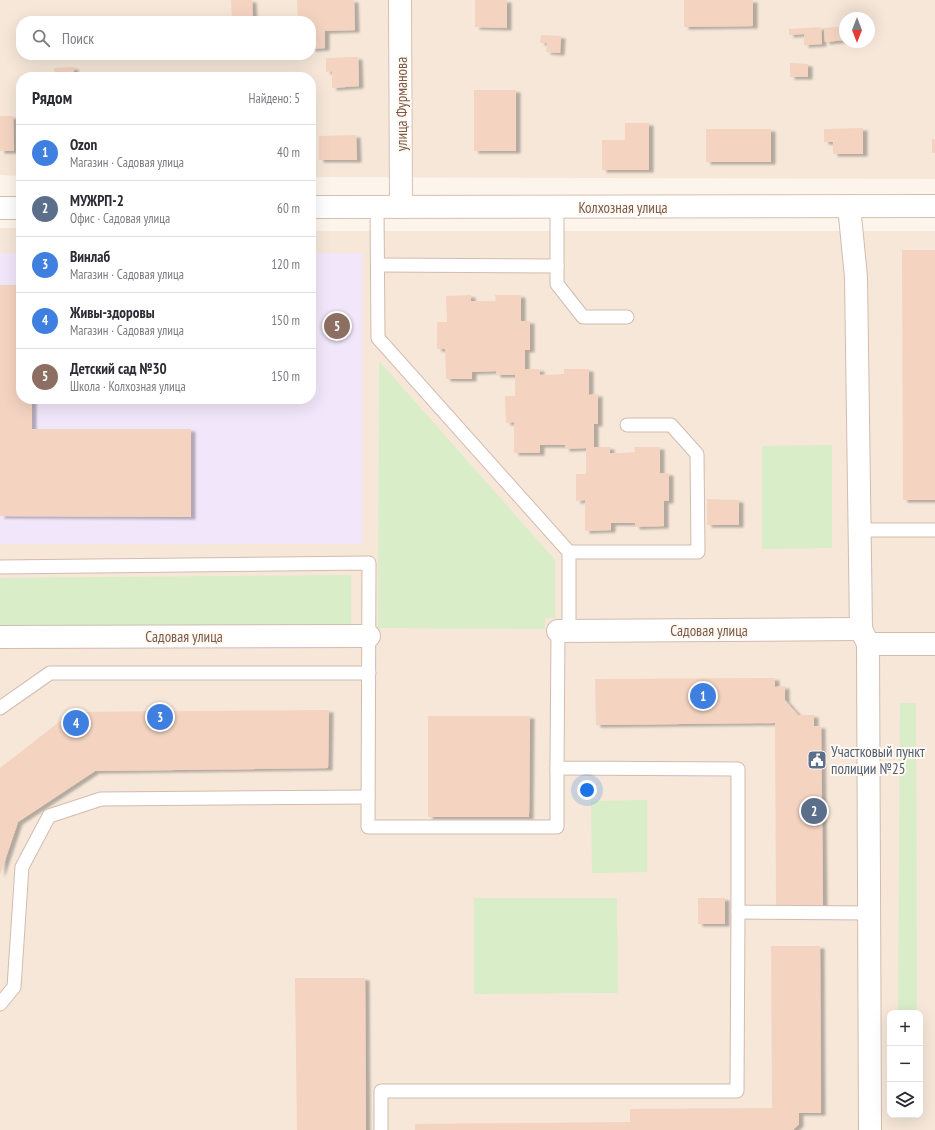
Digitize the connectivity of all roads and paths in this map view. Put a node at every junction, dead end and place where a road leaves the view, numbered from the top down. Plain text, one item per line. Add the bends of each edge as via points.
1 (400, 0) edge
2 (849, 206) junction
3 (935, 206) edge
4 (316, 207) edge
5 (377, 207) junction
6 (401, 207) junction
7 (557, 207) junction
8 (0, 208) edge
9 (16, 208) edge
10 (378, 265) junction
11 (557, 266) junction
12 (627, 317) dead end
13 (627, 425) dead end
14 (860, 530) junction
15 (935, 530) edge
16 (569, 552) junction
17 (0, 567) edge
18 (563, 630) junction
19 (369, 636) junction
20 (865, 636) junction
21 (0, 637) edge
22 (935, 644) edge
23 (369, 673) junction
24 (0, 708) edge
25 (557, 768) junction
26 (368, 797) junction
27 (738, 912) junction
28 (870, 914) junction
29 (0, 1004) edge
30 (381, 1130) edge
31 (870, 1130) edge

1 - 6 street, улица Фурманова
2 - 3 street, Колхозная улица
2 - 7 street, Колхозная улица
2 - 14 street via 856,276
4 - 5 street, Колхозная улица
5 - 6 street, Колхозная улица
5 - 10 lane
6 - 7 street, Колхозная улица
7 - 11 lane
8 - 9 street
10 - 11 lane
10 - 16 lane via 378,338
11 - 12 lane via 557,284 583,317
13 - 16 lane via 671,425 697,454 698,552
14 - 15 lane
14 - 20 street
16 - 18 lane
17 - 19 lane via 369,563
18 - 20 street, Садовая улица
18 - 25 lane
19 - 21 street, Садовая улица
19 - 23 lane
20 - 22 street, Садовая улица
20 - 28 street
23 - 24 lane via 50,673
23 - 26 lane
25 - 26 lane via 557,827 368,827
25 - 27 lane via 738,770
26 - 29 lane via 102,799 49,816 22,867 14,987
27 - 28 lane
27 - 30 lane via 737,1092 381,1091
28 - 31 street

